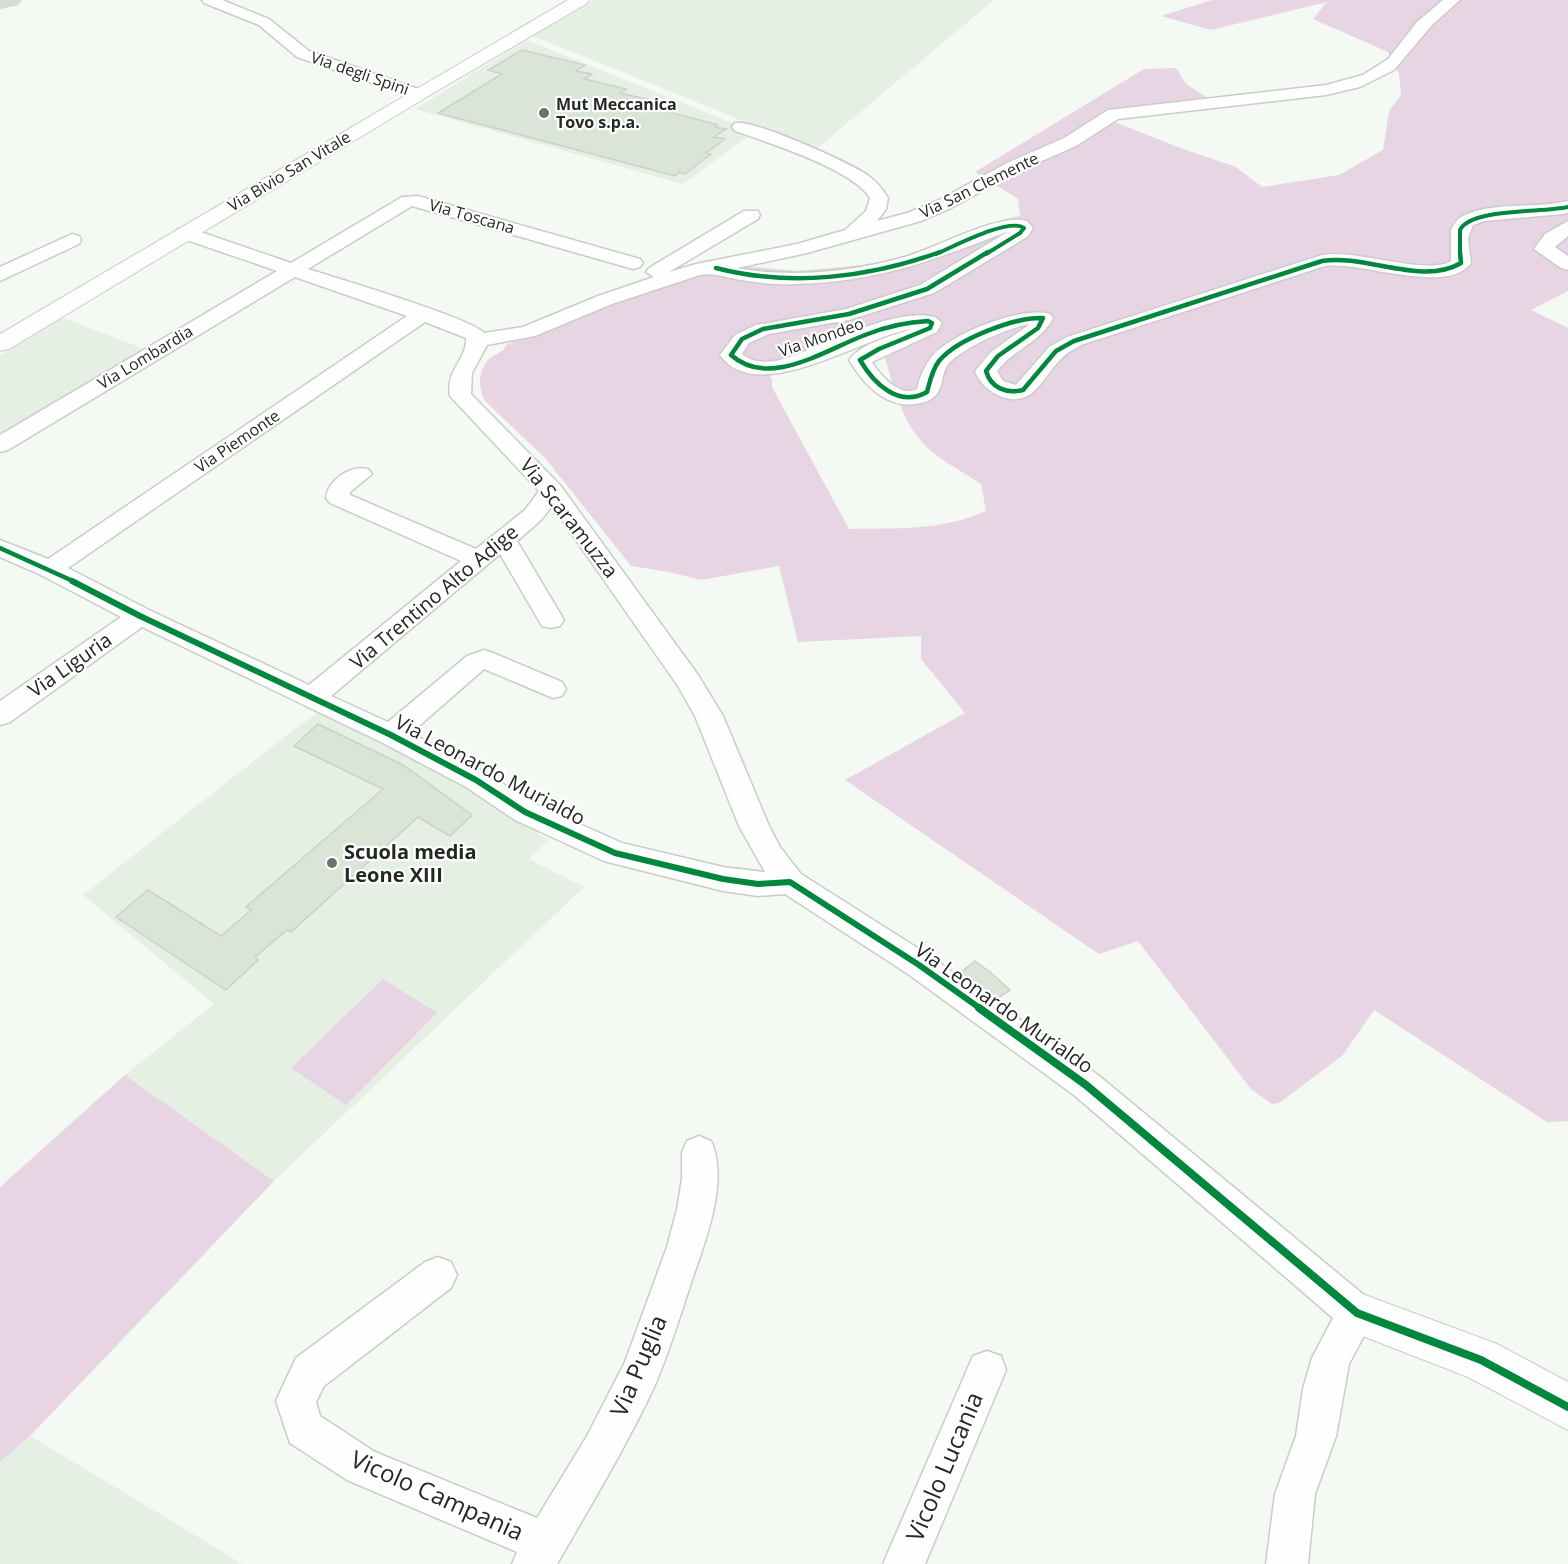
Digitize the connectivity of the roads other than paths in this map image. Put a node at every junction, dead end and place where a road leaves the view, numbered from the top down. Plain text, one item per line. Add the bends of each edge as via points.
1 (12, 0) edge
2 (209, 0) edge
3 (579, 0) edge
4 (1453, 0) edge
5 (0, 3) edge
6 (418, 94) junction
7 (741, 127) dead end
8 (1568, 207) edge
9 (751, 215) dead end
10 (1568, 227) edge
11 (185, 233) junction
12 (851, 235) junction
13 (72, 240) dead end
14 (633, 263) dead end
15 (1568, 264) edge
16 (716, 268) junction
17 (290, 270) junction
18 (0, 275) edge
19 (627, 292) junction
20 (424, 313) junction
21 (478, 340) junction
22 (0, 344) edge
23 (0, 445) edge
24 (360, 474) dead end
25 (552, 490) junction
26 (503, 538) junction
27 (4, 554) edge
28 (477, 559) junction
29 (50, 569) junction
30 (140, 616) junction
31 (551, 620) dead end
32 (553, 688) dead end
33 (311, 698) junction
34 (0, 715) edge
35 (391, 735) junction
36 (790, 882) junction
37 (699, 1152) dead end
38 (438, 1275) dead end
39 (1357, 1313) junction
40 (987, 1370) dead end
41 (1568, 1407) edge
42 (539, 1554) edge
43 (904, 1564) edge
44 (1287, 1564) edge

1 - 5 highway
2 - 6 street, Via degli Spini via 264,22 303,54
3 - 6 main road, Via Bivio San Vitale
4 - 12 street, Via San Clemente via 1435,13 1399,58 1356,83 1331,91 1114,114 1070,142 945,204
6 - 11 main road, Via Bivio San Vitale
7 - 12 street via 843,168 876,189 876,211
8 - 16 street, Via Mondeo via 1469,219 1459,233 1461,263 1450,270 1354,260 1322,261 1074,341 1056,351 1019,392 992,384 986,371 998,356 1037,330 1043,318 1004,325 948,353 932,373 927,392 916,398 885,389 860,360 930,328 930,322 865,334 789,366 741,365 731,355 742,339 763,329 849,314 927,289 1020,233 1020,225 1007,225 907,263 863,271 784,278
9 - 19 street
10 - 15 street via 1544,249
11 - 17 street
11 - 22 main road, Via Bivio San Vitale
12 - 16 street, Via San Clemente
13 - 18 street
14 - 17 street, Via Toscana via 413,200
16 - 19 street, Via San Clemente via 696,270
17 - 20 street
17 - 23 street, Via Lombardia
19 - 21 street, Via San Clemente via 528,332
20 - 21 street via 468,330
20 - 29 street, Via Piemonte
21 - 25 street, Via Scaramuzza via 461,371 459,390
24 - 28 street via 339,489 338,498
25 - 26 street, Via Trentino Alto Adige via 533,515
25 - 36 street, Via Scaramuzza via 703,705 754,826 769,855
26 - 28 street, Via Trentino Alto Adige
26 - 31 street
27 - 29 street, Via Leonardo Murialdo
28 - 33 street, Via Trentino Alto Adige
29 - 30 street, Via Leonardo Murialdo
30 - 33 street, Via Leonardo Murialdo
30 - 34 street, Via Liguria
32 - 35 street via 484,659
33 - 35 street, Via Leonardo Murialdo
35 - 36 street, Via Leonardo Murialdo via 476,780 525,812 615,853 723,879 758,884
36 - 39 street, Via Leonardo Murialdo via 919,965 1086,1085
37 - 42 street, Via Puglia via 700,1179 685,1247 641,1371 601,1450
38 - 42 street, Vicolo Campania via 310,1372 296,1401 304,1429 361,1466
39 - 41 main road via 1481,1360
39 - 44 street via 1331,1358 1316,1436 1294,1494
40 - 43 street, Vicolo Lucania

